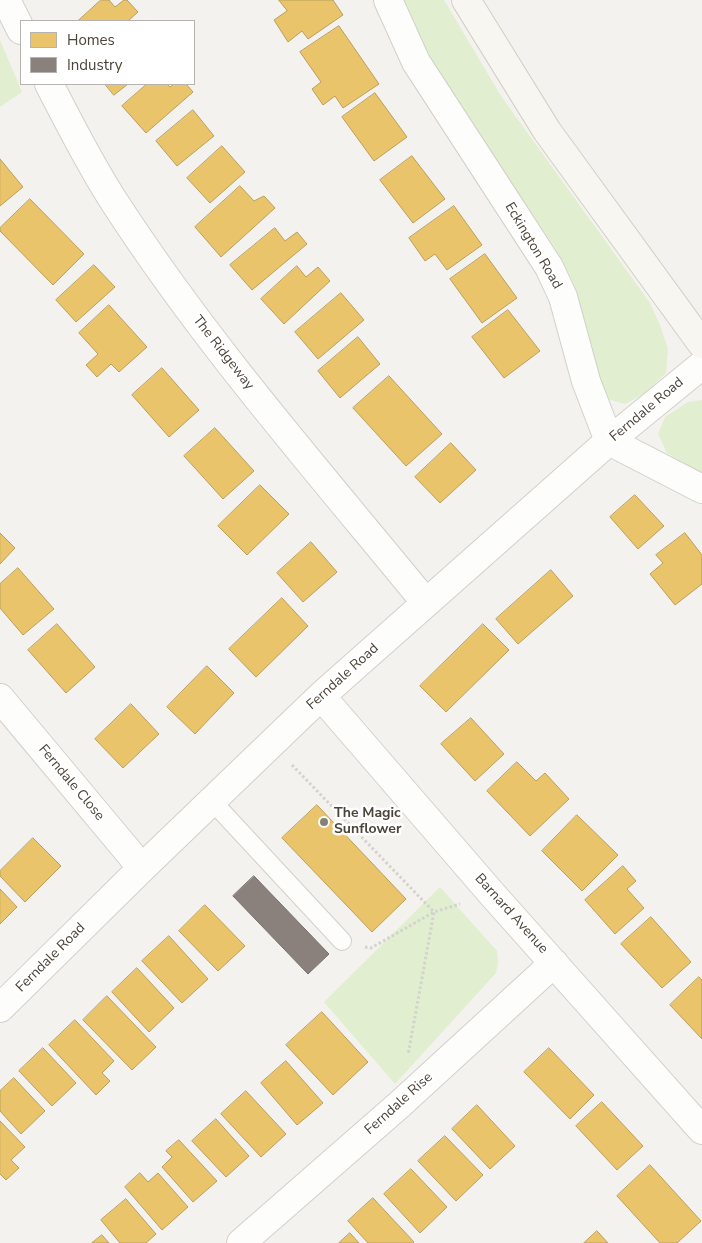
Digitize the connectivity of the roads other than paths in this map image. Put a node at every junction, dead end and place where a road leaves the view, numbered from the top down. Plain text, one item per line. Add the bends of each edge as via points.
1 (6, 0) edge
2 (388, 0) edge
3 (466, 0) edge
4 (20, 28) edge
5 (49, 85) edge
6 (702, 344) edge
7 (702, 364) edge
8 (610, 442) junction
9 (702, 489) edge
10 (426, 603) junction
11 (321, 696) junction
12 (0, 698) edge
13 (212, 801) junction
14 (142, 868) junction
15 (342, 941) road end
16 (554, 963) junction
17 (0, 1008) edge
18 (702, 1130) edge
19 (241, 1243) edge

1 - 4 street
2 - 8 street, Eckington Road via 416,62 549,267 563,297 586,381
3 - 6 main road via 547,131
5 - 10 street, The Ridgeway via 114,202 222,355
7 - 8 street, Ferndale Road
8 - 9 street
8 - 10 street, Ferndale Road
10 - 11 street, Ferndale Road
11 - 13 street, Ferndale Road
11 - 16 street, Barnard Avenue
12 - 14 street, Ferndale Close
13 - 14 street, Ferndale Road
13 - 15 lane
14 - 17 street, Ferndale Road
16 - 18 street, Barnard Avenue
16 - 19 street, Ferndale Rise

